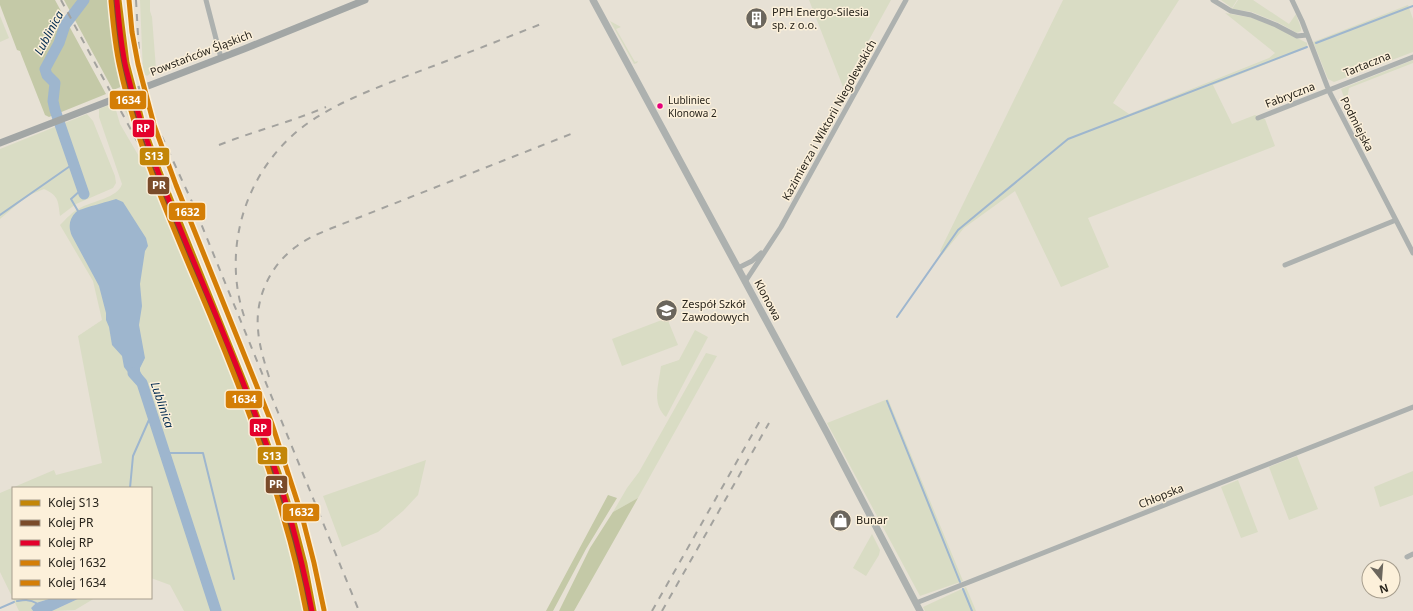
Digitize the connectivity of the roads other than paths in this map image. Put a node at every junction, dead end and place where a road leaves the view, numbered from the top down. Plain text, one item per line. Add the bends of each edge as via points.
1 (206, 0) edge
2 (365, 0) edge
3 (593, 0) edge
4 (906, 0) edge
5 (1213, 0) edge
6 (1292, 0) edge
7 (1307, 35) junction
8 (1413, 57) edge
9 (221, 58) junction
10 (1329, 90) junction
11 (1258, 118) dead end
12 (0, 143) edge
13 (1396, 220) junction
14 (767, 248) junction
15 (1413, 253) edge
16 (1285, 265) dead end
17 (738, 268) junction
18 (745, 282) junction
19 (1413, 407) edge
20 (1413, 554) edge
21 (1407, 557) dead end
22 (916, 603) junction
23 (920, 611) edge

1 - 9 street
2 - 9 main road, Powstańców Śląskich
3 - 17 street, Klonowa
4 - 14 street, Kazimierza i Wiktorii Niegolewskich
5 - 7 street via 1231,11 1252,15 1296,36
6 - 7 street, Podmiejska
7 - 10 street, Podmiejska
8 - 10 street, Tartaczna
9 - 12 main road, Powstańców Śląskich
10 - 11 street, Fabryczna
10 - 13 street, Podmiejska
13 - 15 street, Podmiejska
13 - 16 street
14 - 17 street via 752,261
14 - 18 street
17 - 18 street, Klonowa
18 - 22 street, Klonowa
19 - 22 street, Chłopska
20 - 21 street
22 - 23 street, Klonowa

